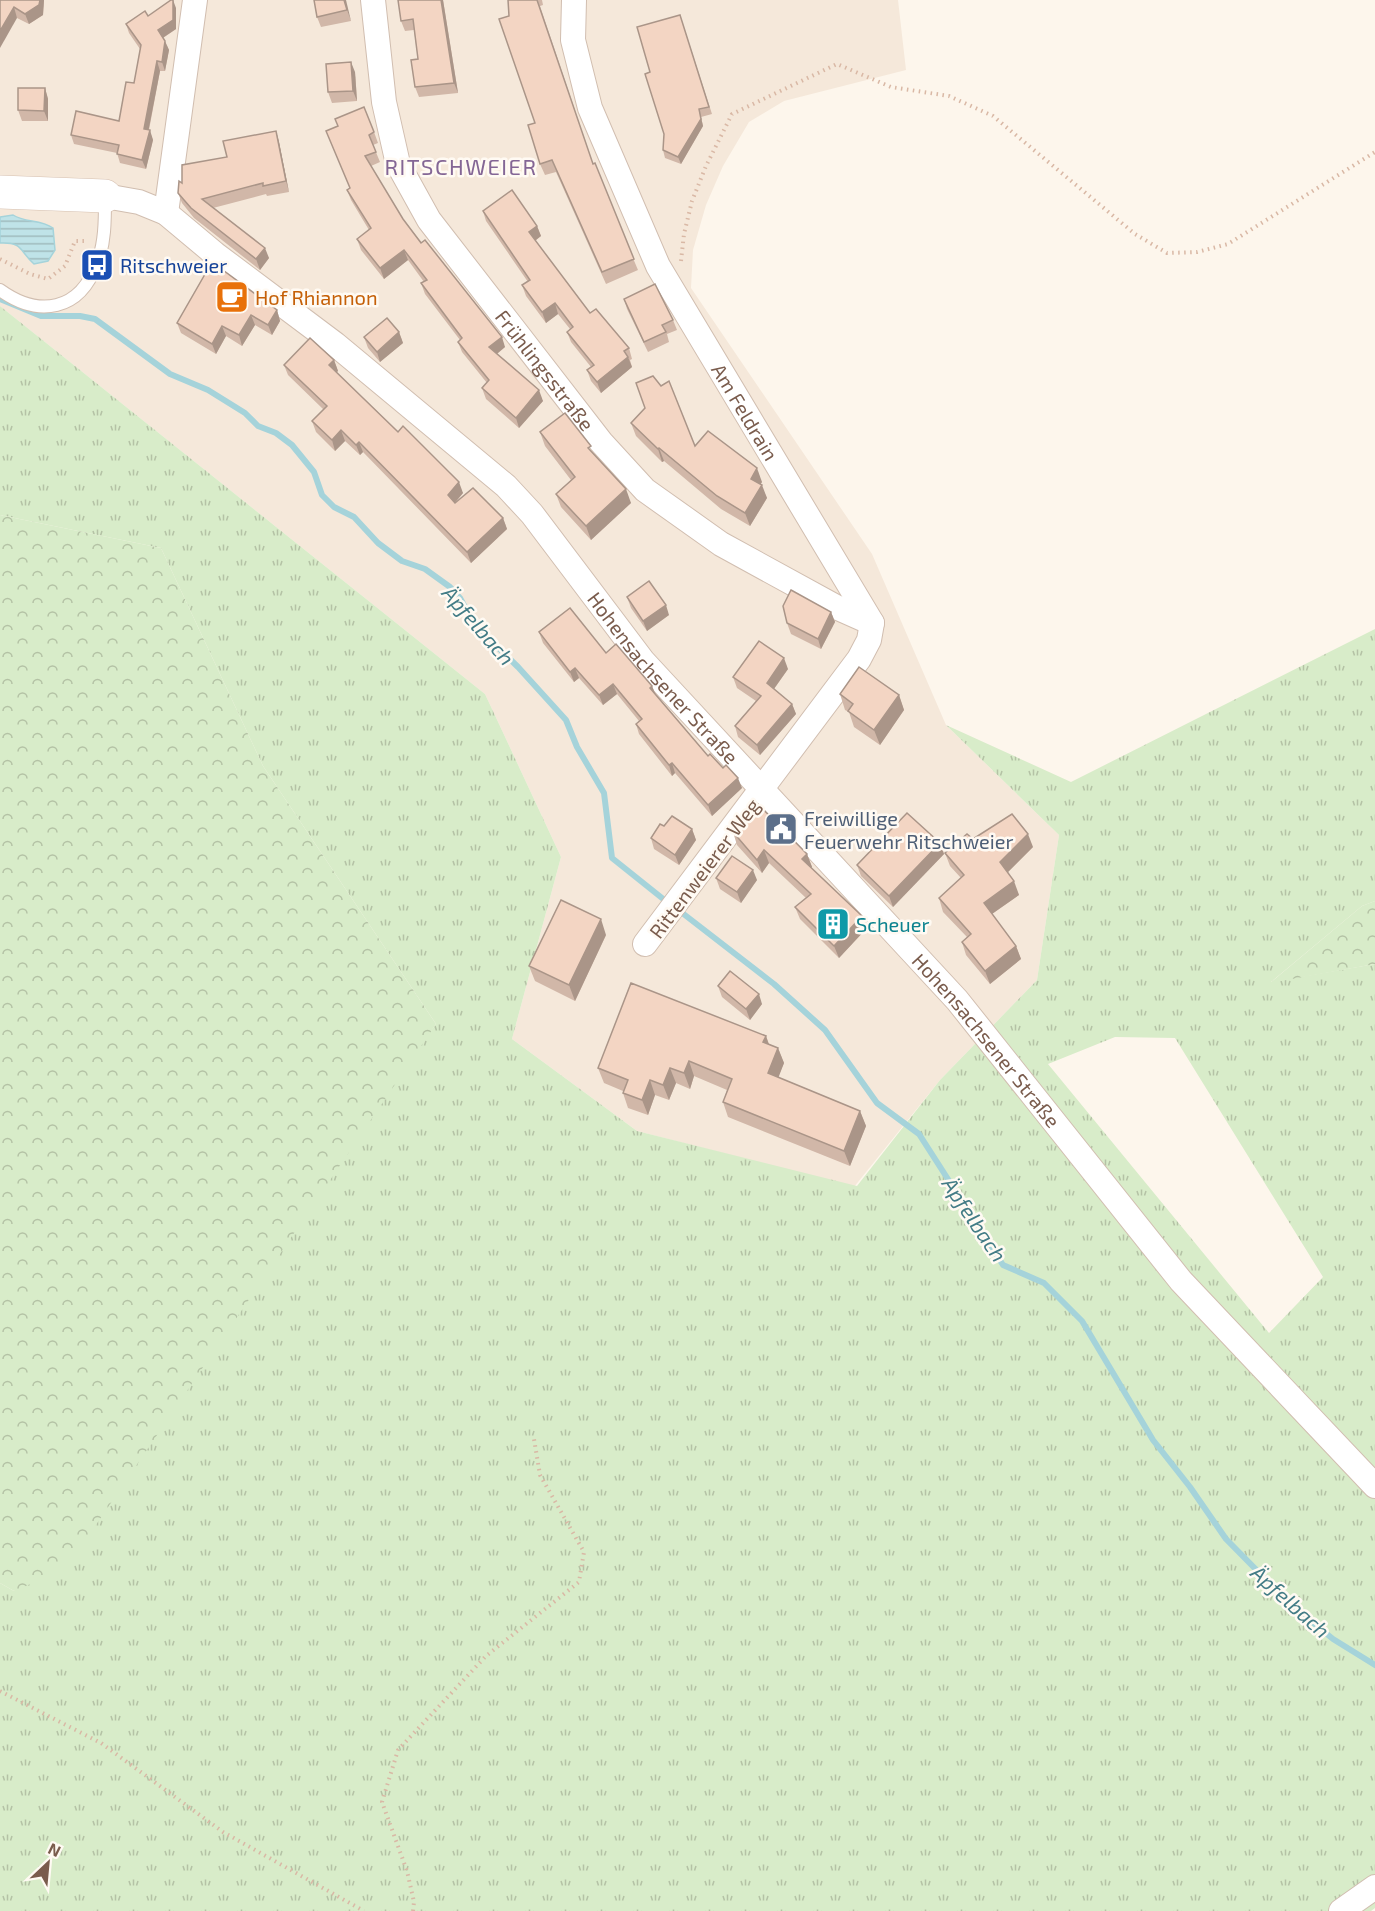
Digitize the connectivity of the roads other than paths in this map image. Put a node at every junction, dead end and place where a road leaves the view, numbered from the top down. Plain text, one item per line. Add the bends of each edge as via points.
1 (195, 0) edge
2 (373, 0) edge
3 (574, 0) edge
4 (0, 192) edge
5 (105, 199) junction
6 (166, 213) junction
7 (0, 290) edge
8 (872, 623) junction
9 (762, 792) junction
10 (645, 944) dead end
11 (1375, 1486) edge
12 (1375, 1887) edge
13 (1341, 1911) edge

1 - 6 street
2 - 8 street, Frühlingsstraße via 384,102 398,164 429,220 601,442 645,490 721,544
3 - 8 street, Am Feldrain via 573,40 590,108 658,266
4 - 5 street, Hohensachsener Straße
5 - 6 street, Hohensachsener Straße via 139,202
5 - 7 lane via 103,241 97,265 72,300 39,308
6 - 9 street, Hohensachsener Straße via 335,344 506,486 532,514 643,661
8 - 9 street via 859,659
9 - 10 street, Rittenweierer Weg
9 - 11 street, Hohensachsener Straße via 957,1000 1181,1281
12 - 13 street

